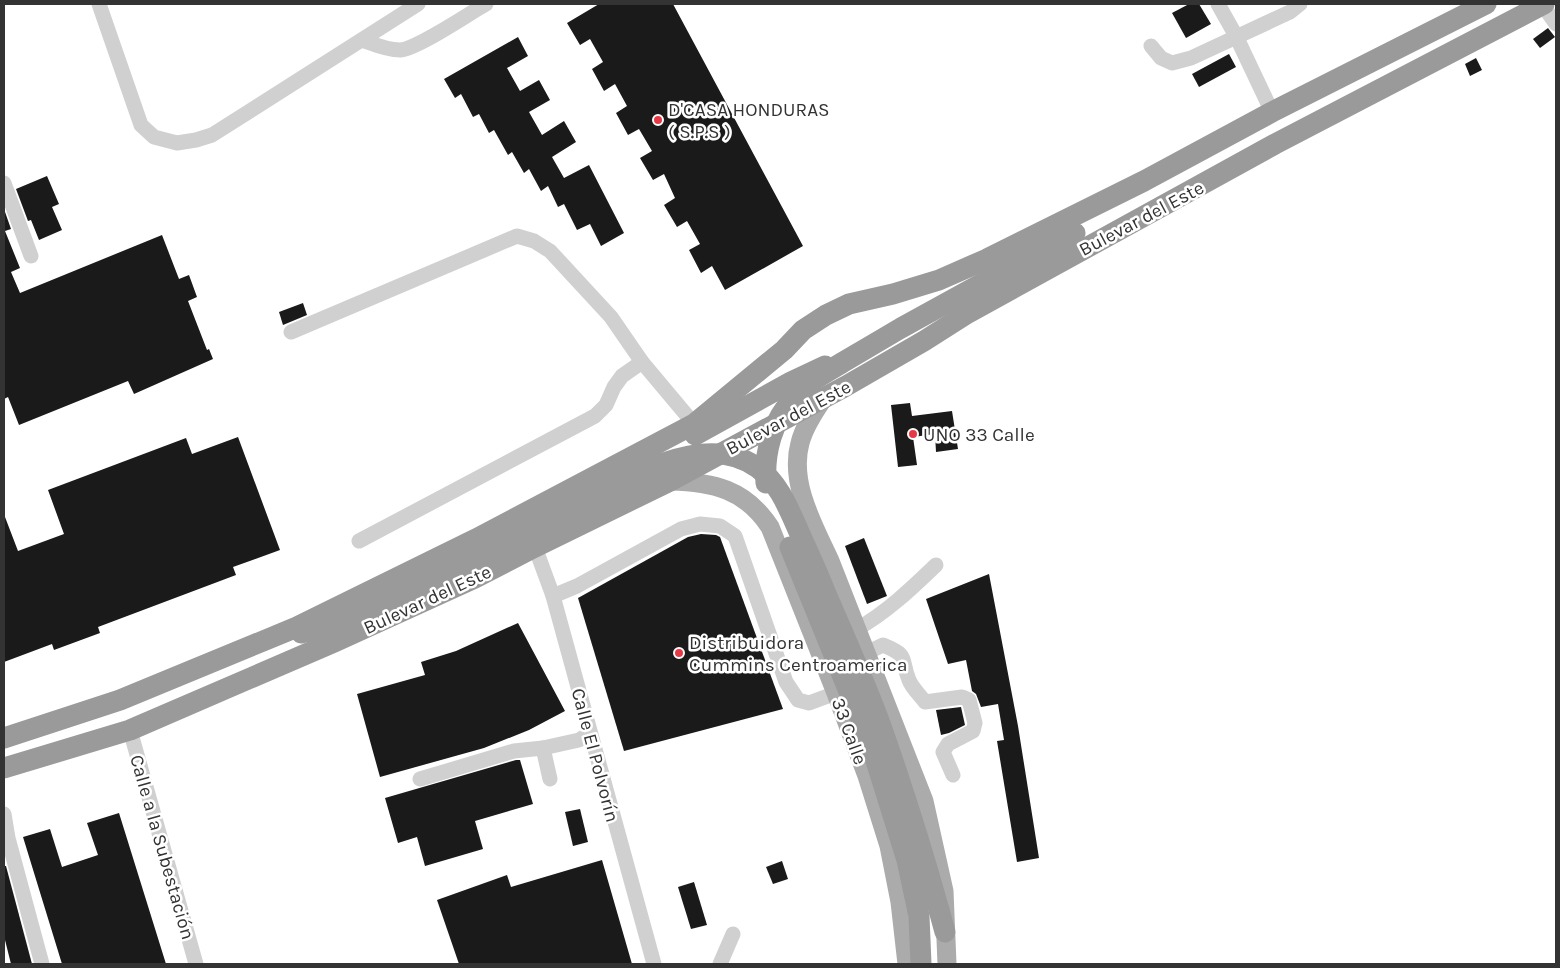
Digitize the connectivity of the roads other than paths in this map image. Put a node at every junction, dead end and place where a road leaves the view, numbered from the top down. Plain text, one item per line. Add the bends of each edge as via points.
1 (99, 4) edge
2 (418, 4) edge
3 (486, 4) edge
4 (1218, 4) edge
5 (1300, 4) edge
6 (1486, 4) edge
7 (1543, 4) edge
8 (1556, 24) edge
9 (1236, 36) junction
10 (362, 40) junction
11 (1151, 46) dead end
12 (1272, 112) junction
13 (1144, 181) junction
14 (4, 184) edge
15 (31, 256) dead end
16 (291, 332) dead end
17 (642, 362) junction
18 (849, 385) junction
19 (824, 399) junction
20 (694, 424) junction
21 (638, 454) junction
22 (670, 481) junction
23 (813, 524) junction
24 (776, 539) junction
25 (359, 541) dead end
26 (535, 546) junction
27 (936, 565) dead end
28 (553, 596) junction
29 (857, 629) junction
30 (260, 642) junction
31 (866, 653) junction
32 (836, 692) junction
33 (130, 730) junction
34 (590, 733) junction
35 (4, 738) edge
36 (543, 748) junction
37 (4, 768) edge
38 (953, 775) dead end
39 (420, 779) dead end
40 (550, 779) dead end
41 (4, 814) edge
42 (6, 838) edge
43 (945, 932) junction
44 (733, 934) dead end
45 (42, 964) edge
46 (196, 964) edge
47 (654, 964) edge
48 (720, 964) edge
49 (907, 964) edge
50 (921, 964) edge
51 (947, 964) edge

1 - 10 street via 141,126 154,138 177,143 212,135
2 - 10 street
3 - 10 street via 418,45 400,50
4 - 9 street
5 - 9 street via 1290,12
6 - 12 highway, Bulevar del Este
7 - 8 street
7 - 18 highway, Bulevar del Este via 1275,144 1051,267
9 - 11 street via 1191,58 1172,63 1161,58
9 - 12 street
12 - 13 highway, Bulevar del Este
13 - 20 highway, Bulevar del Este via 939,280 849,304 826,315 803,330 784,350
13 - 50 highway, bridge via 1102,216 1075,233 878,341 811,382 783,410 767,452 765,467 770,499 872,748 907,860 919,916
14 - 15 street
16 - 17 street via 517,236 534,241 550,252 611,316
17 - 20 street
17 - 25 street via 622,376 606,405 595,416
18 - 19 highway, Bulevar del Este
18 - 21 highway via 834,367 826,366 677,445
19 - 22 highway, Bulevar del Este
19 - 23 main road via 804,432 798,455 799,481
20 - 21 highway, Bulevar del Este
21 - 30 highway, Bulevar del Este via 476,539
22 - 24 main road, 33 Calle via 699,483 738,496 757,509
22 - 26 highway, Bulevar del Este
23 - 24 main road
23 - 29 main road
24 - 32 main road, 33 Calle
26 - 28 street, Calle El Polvorín
26 - 33 highway, Bulevar del Este via 474,578 334,642
27 - 29 street via 899,600
28 - 32 street via 681,529 700,524 720,526 735,536 786,682 798,700 809,703
28 - 34 street, Calle El Polvorín
29 - 31 main road
30 - 35 highway, Bulevar del Este via 120,700
30 - 43 highway, bridge via 324,627 420,584 664,463 708,454 723,454 746,461 770,478 785,500 816,569 881,728 916,830
31 - 38 street via 882,645 894,650 904,659 909,681 925,702 962,697 969,700 975,723 973,731 948,744 943,752
31 - 43 main road via 924,801 944,891
32 - 49 main road, 33 Calle via 889,846
33 - 37 highway, Bulevar del Este
33 - 46 street, Calle a la Subestación
34 - 36 street via 579,740
34 - 47 street, Calle El Polvorín
36 - 39 street via 514,751
36 - 40 street
41 - 42 street
42 - 45 street
43 - 51 main road
44 - 48 street

